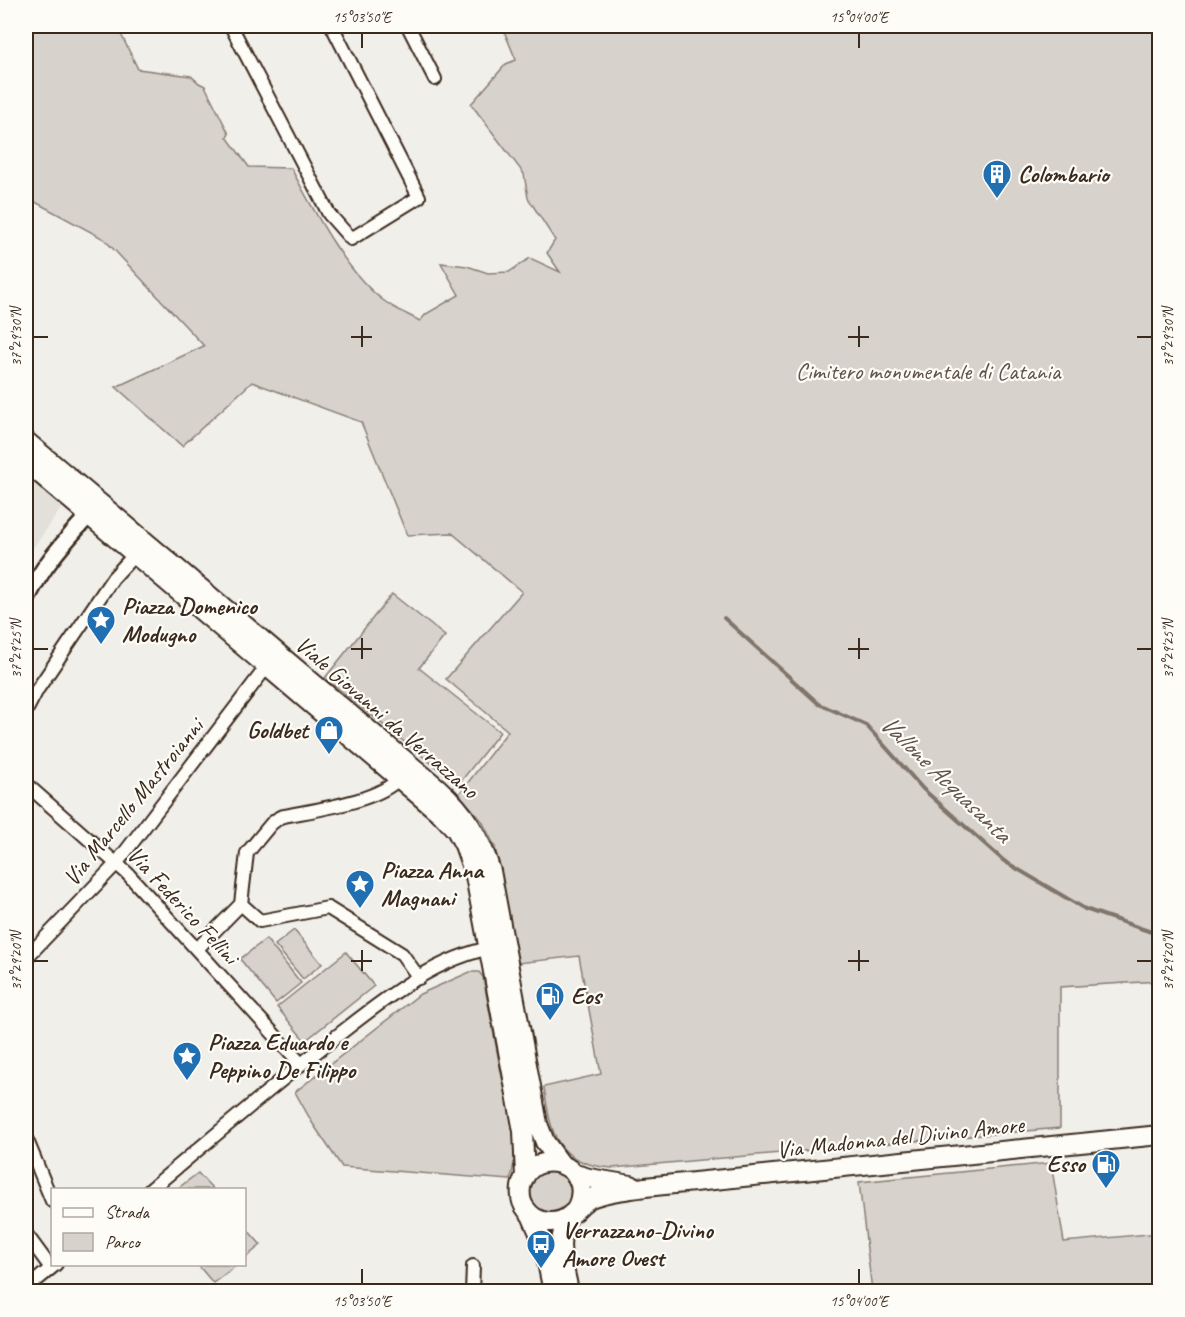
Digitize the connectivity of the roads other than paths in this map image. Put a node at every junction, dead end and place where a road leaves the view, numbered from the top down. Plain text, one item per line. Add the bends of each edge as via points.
1 (231, 26) edge
2 (332, 26) edge
3 (408, 26) edge
4 (435, 79) dead end
5 (26, 441) edge
6 (28, 467) edge
7 (94, 508) junction
8 (135, 554) junction
9 (26, 601) edge
10 (273, 659) junction
11 (26, 711) edge
12 (399, 778) junction
13 (26, 784) edge
14 (116, 864) junction
15 (241, 904) junction
16 (497, 947) junction
17 (196, 949) junction
18 (26, 958) edge
19 (419, 978) junction
20 (301, 1064) junction
21 (520, 1073) junction
22 (1160, 1135) edge
23 (26, 1138) edge
24 (568, 1169) junction
25 (525, 1177) junction
26 (645, 1187) junction
27 (152, 1188) edge
28 (51, 1199) edge
29 (573, 1212) junction
30 (531, 1215) junction
31 (26, 1234) edge
32 (51, 1263) edge
33 (54, 1266) edge
34 (473, 1266) dead end
35 (26, 1289) edge
36 (472, 1292) edge
37 (553, 1292) edge
38 (569, 1292) edge

1 - 2 street via 329,214 351,239 419,197
3 - 4 street
5 - 7 main road, Viale Giovanni da Verrazzano
6 - 7 main road, Viale Giovanni da Verrazzano
7 - 8 main road, Viale Giovanni da Verrazzano
7 - 9 street via 42,570
7 - 10 main road, Viale Giovanni da Verrazzano
8 - 10 main road, Viale Giovanni da Verrazzano
8 - 11 street via 113,578
10 - 12 main road, Viale Giovanni da Verrazzano
10 - 14 street, Via Marcello Mastroianni
10 - 16 main road, Viale Giovanni da Verrazzano via 439,789 464,814 486,855
12 - 15 street via 392,787 372,796 280,817 271,824 247,853
12 - 16 main road, Viale Giovanni da Verrazzano via 456,830
13 - 14 street, Via Federico Fellini
14 - 17 street, Via Federico Fellini
14 - 18 street, Via Marcello Mastroianni
15 - 17 street
15 - 19 street via 260,921 327,908 402,954
16 - 19 street via 461,958
16 - 21 main road, Viale Giovanni da Verrazzano
17 - 20 street, Via Federico Fellini
19 - 20 street via 385,999
20 - 27 street
21 - 24 main road, Viale Giovanni da Verrazzano via 540,1133
21 - 25 main road, Viale Giovanni da Verrazzano
22 - 26 main road, Via Madonna del Divino Amore
23 - 28 street
24 - 25 main road via 549,1162 538,1165
24 - 26 main road via 589,1178
24 - 29 main road via 579,1180 581,1192
25 - 30 main road via 521,1197
26 - 29 main road via 588,1199
29 - 30 main road via 564,1220 550,1222
29 - 38 main road via 560,1239
30 - 37 main road via 543,1242
31 - 32 street
33 - 35 street
34 - 36 street

